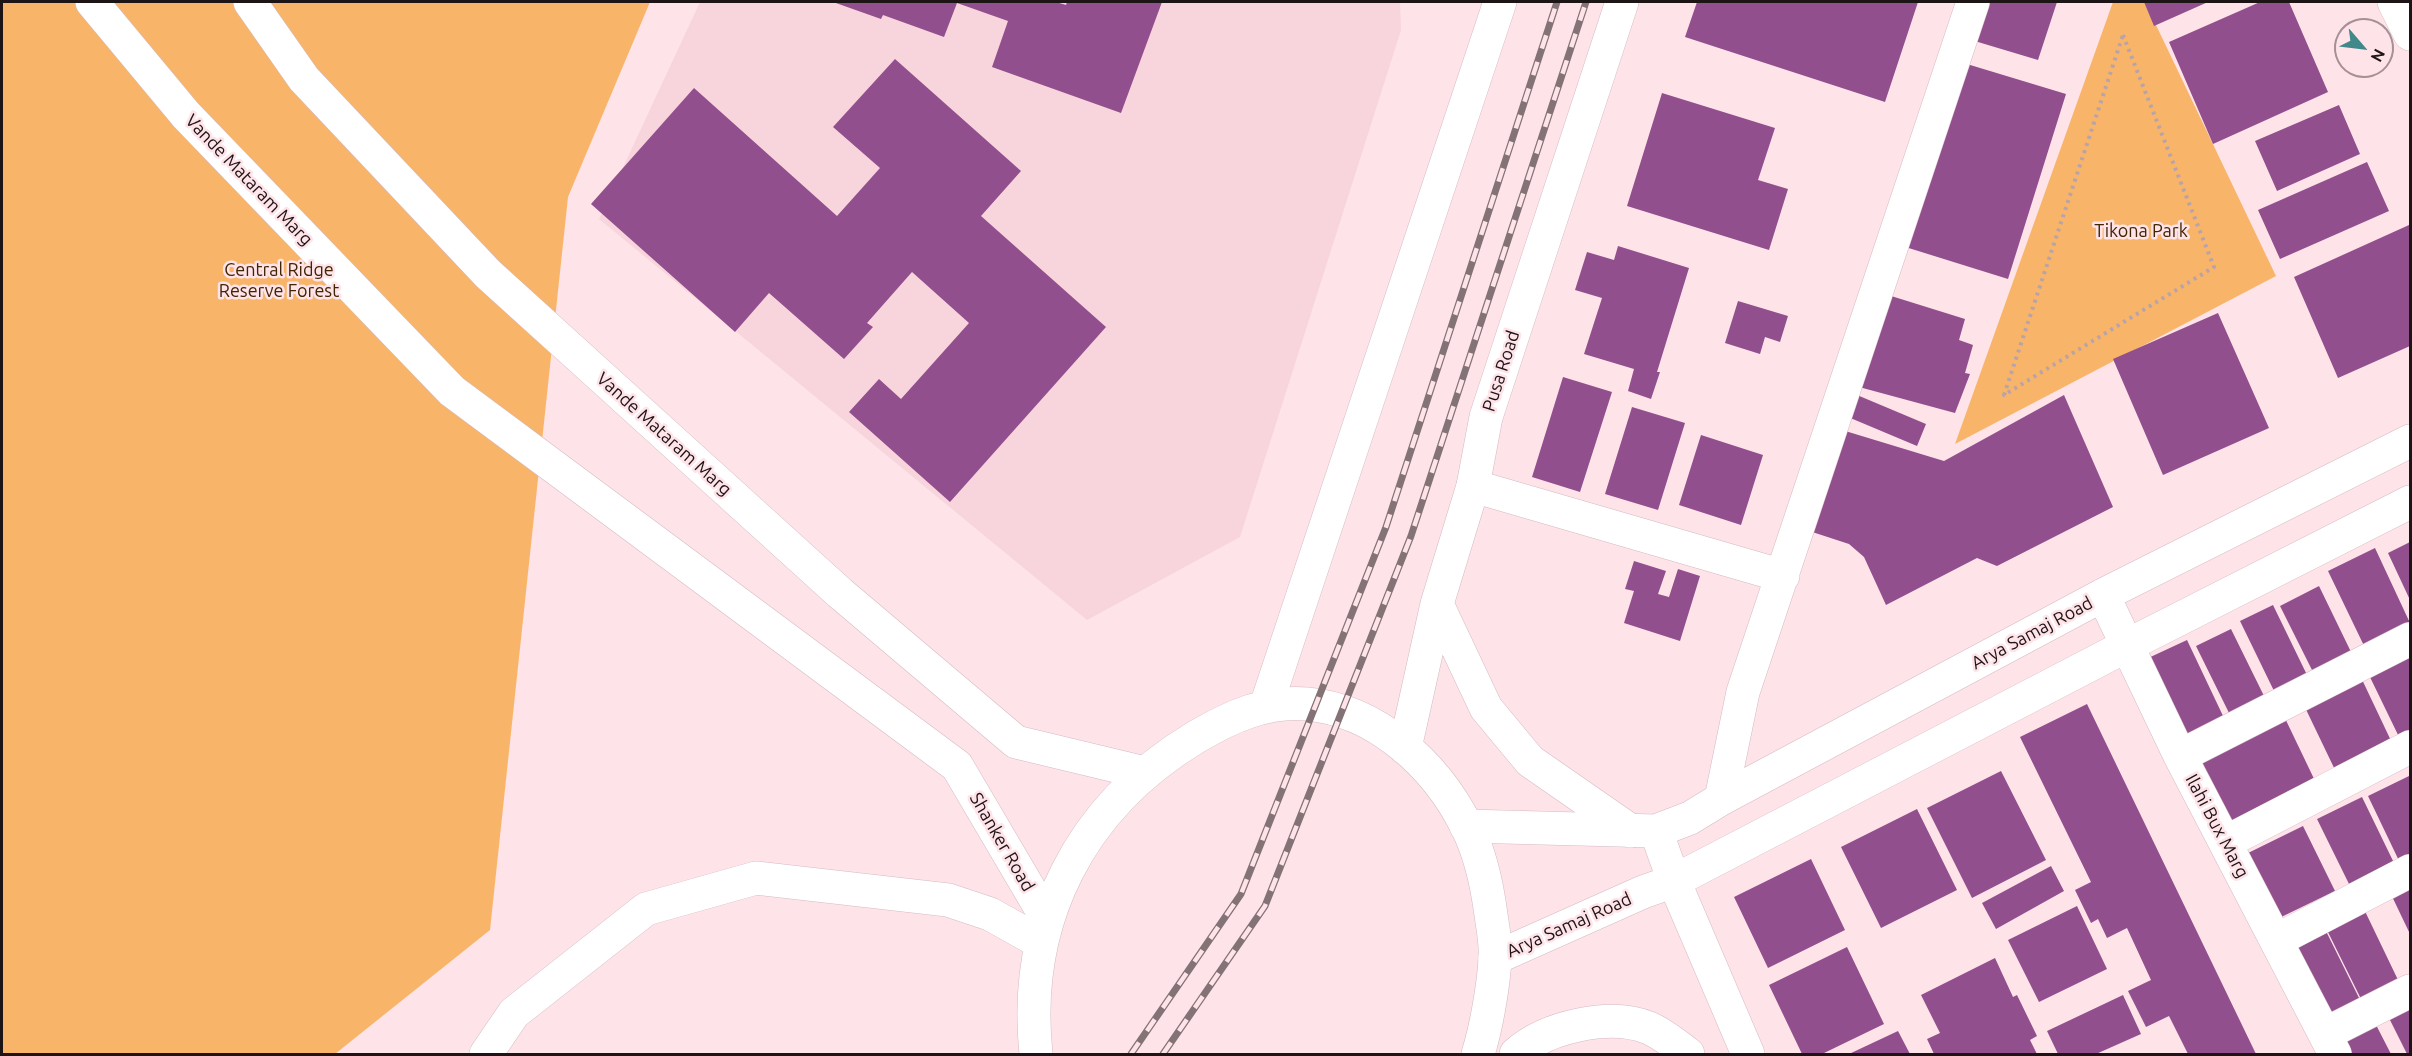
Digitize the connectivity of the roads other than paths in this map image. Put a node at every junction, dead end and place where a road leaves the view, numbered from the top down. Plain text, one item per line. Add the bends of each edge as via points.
1 (92, 2) edge
2 (250, 2) edge
3 (1500, 2) edge
4 (1622, 2) edge
5 (1973, 2) edge
6 (2394, 2) edge
7 (2410, 34) edge
8 (2410, 441) edge
9 (1473, 486) junction
10 (2410, 502) edge
11 (1783, 576) junction
12 (2103, 595) junction
13 (1437, 604) junction
14 (2410, 639) edge
15 (2128, 645) junction
16 (1266, 706) junction
17 (2410, 747) edge
18 (1405, 748) junction
19 (2180, 756) junction
20 (957, 766) joint
21 (1145, 773) junction
22 (1721, 799) junction
23 (1466, 826) junction
24 (1644, 831) junction
25 (2226, 842) junction
26 (2410, 871) edge
27 (1674, 881) junction
28 (1044, 930) junction
29 (2277, 940) junction
30 (1495, 958) junction
31 (2410, 991) edge
32 (2330, 1044) edge
33 (486, 1054) edge
34 (1036, 1054) edge
35 (1478, 1054) edge
36 (1516, 1054) edge
37 (1688, 1054) edge
38 (1748, 1054) edge

1 - 20 main road, Vande Mataram Marg via 186,115 452,391
2 - 21 main road, Vande Mataram Marg via 304,80 488,274 848,600 1016,742
3 - 16 main road
4 - 9 main road, Pusa Road via 1486,417
5 - 11 main road
6 - 7 main road
8 - 12 main road, Arya Samaj Road
9 - 11 main road
9 - 13 main road, Pusa Road
10 - 15 main road, Arya Samaj Road
11 - 22 main road via 1743,692
12 - 15 main road, Ilahi Bux Marg
12 - 22 main road, Arya Samaj Road
13 - 18 main road, Pusa Road
13 - 24 main road via 1486,708 1530,761
14 - 19 main road
15 - 19 main road, Ilahi Bux Marg
15 - 27 main road, Arya Samaj Road
16 - 18 main road via 1306,704 1336,709 1373,724
16 - 21 main road via 1202,733
17 - 25 main road
18 - 23 main road via 1439,784
19 - 25 main road, Ilahi Bux Marg
20 - 28 main road, Shanker Road
21 - 28 main road via 1094,829 1067,872
22 - 24 main road, Arya Samaj Road via 1690,818
23 - 24 main road
23 - 30 main road via 1488,895
24 - 27 main road
25 - 29 main road, Ilahi Bux Marg
26 - 29 main road
27 - 30 main road, Arya Samaj Road
27 - 38 main road
28 - 33 main road via 948,900 756,878 646,909 514,1013
28 - 34 main road via 1034,990
29 - 32 main road, Ilahi Bux Marg
30 - 35 main road
31 - 32 main road
36 - 37 main road via 1525,1046 1573,1027 1591,1022 1626,1022 1650,1028

